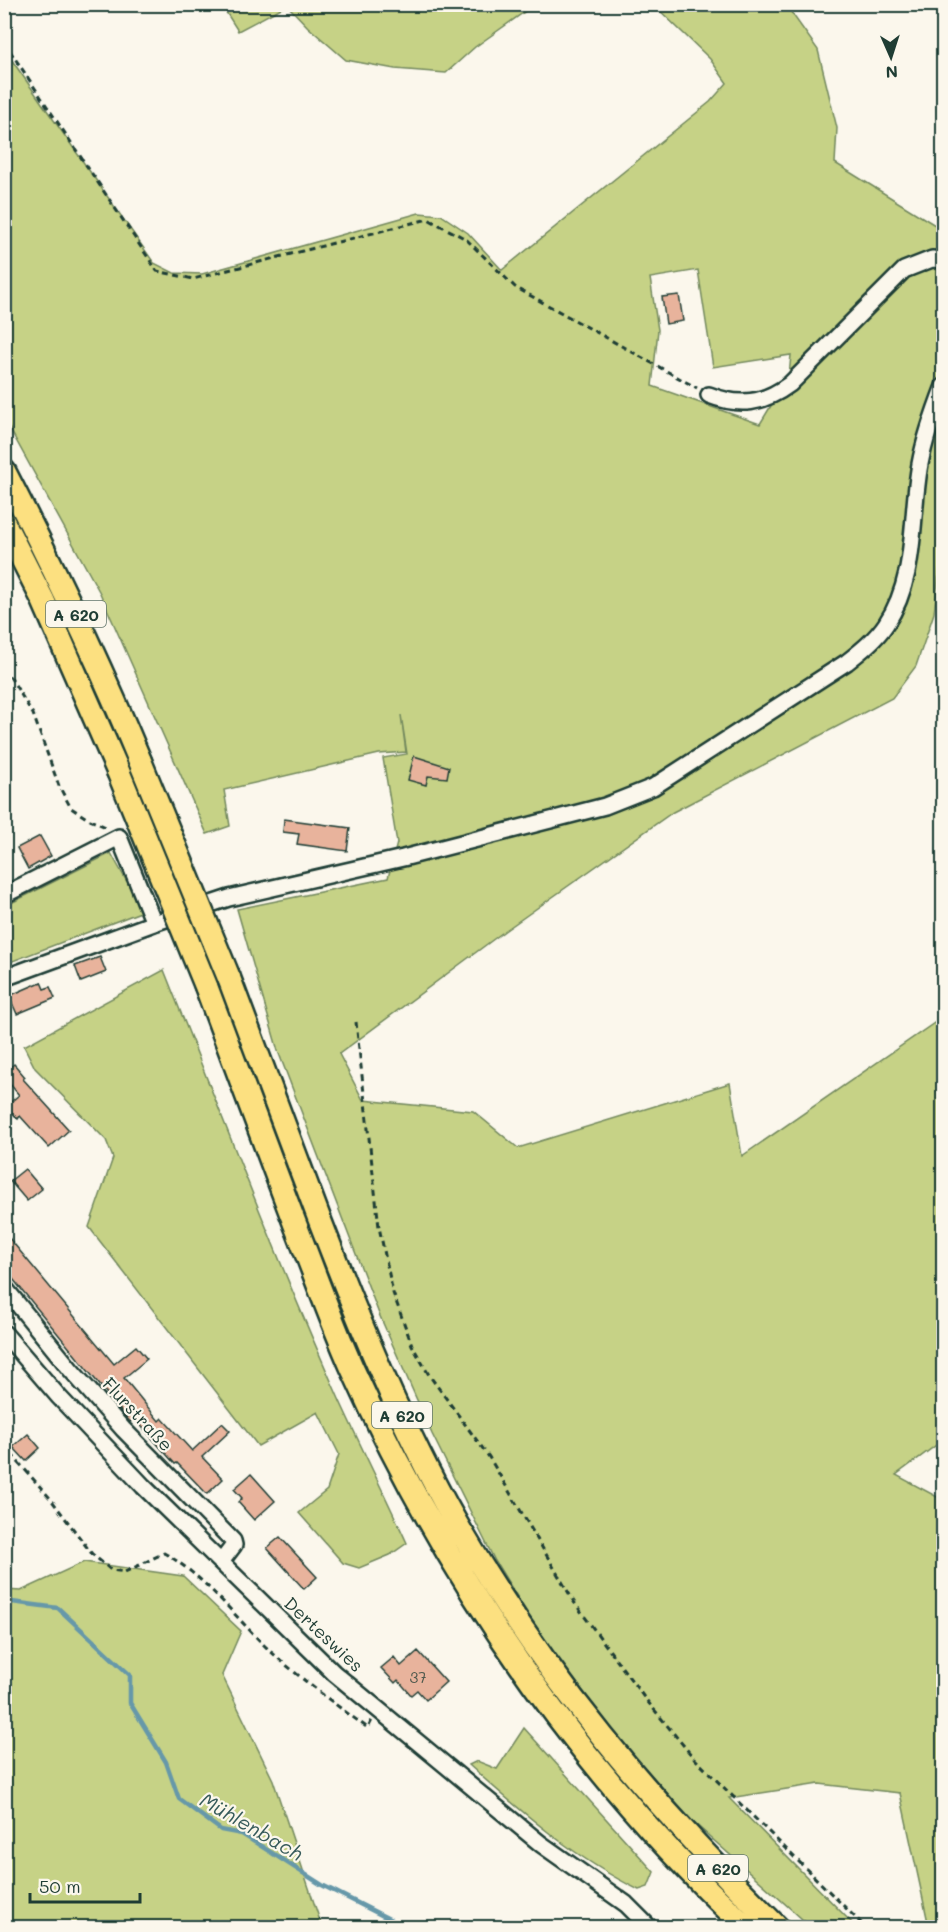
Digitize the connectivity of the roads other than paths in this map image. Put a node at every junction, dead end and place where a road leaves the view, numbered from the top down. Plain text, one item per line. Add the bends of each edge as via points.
1 (944, 260) edge
2 (944, 386) edge
3 (709, 395) road end
4 (4, 471) edge
5 (4, 523) edge
6 (4, 895) edge
7 (154, 923) junction
8 (4, 978) edge
9 (4, 1287) edge
10 (4, 1333) edge
11 (221, 1562) junction
12 (650, 1928) edge
13 (747, 1928) edge
14 (778, 1928) edge

1 - 3 street via 932,259 904,270 775,395 735,403
2 - 7 street via 927,431 902,593 886,624 870,644 847,662 653,787 606,806 229,898
4 - 14 highway, A 620, bridge via 108,684 229,978 371,1350 428,1471 517,1622 586,1717 660,1807
5 - 13 highway, A 620, bridge via 43,600 118,771 206,986 351,1366 411,1490 501,1640 569,1731 645,1822
6 - 7 street via 119,837
7 - 8 street
9 - 11 street, Flurstraße via 123,1429 233,1541
10 - 11 street, Derteswies via 135,1478
11 - 12 street, Derteswies via 334,1673 541,1844 626,1904

